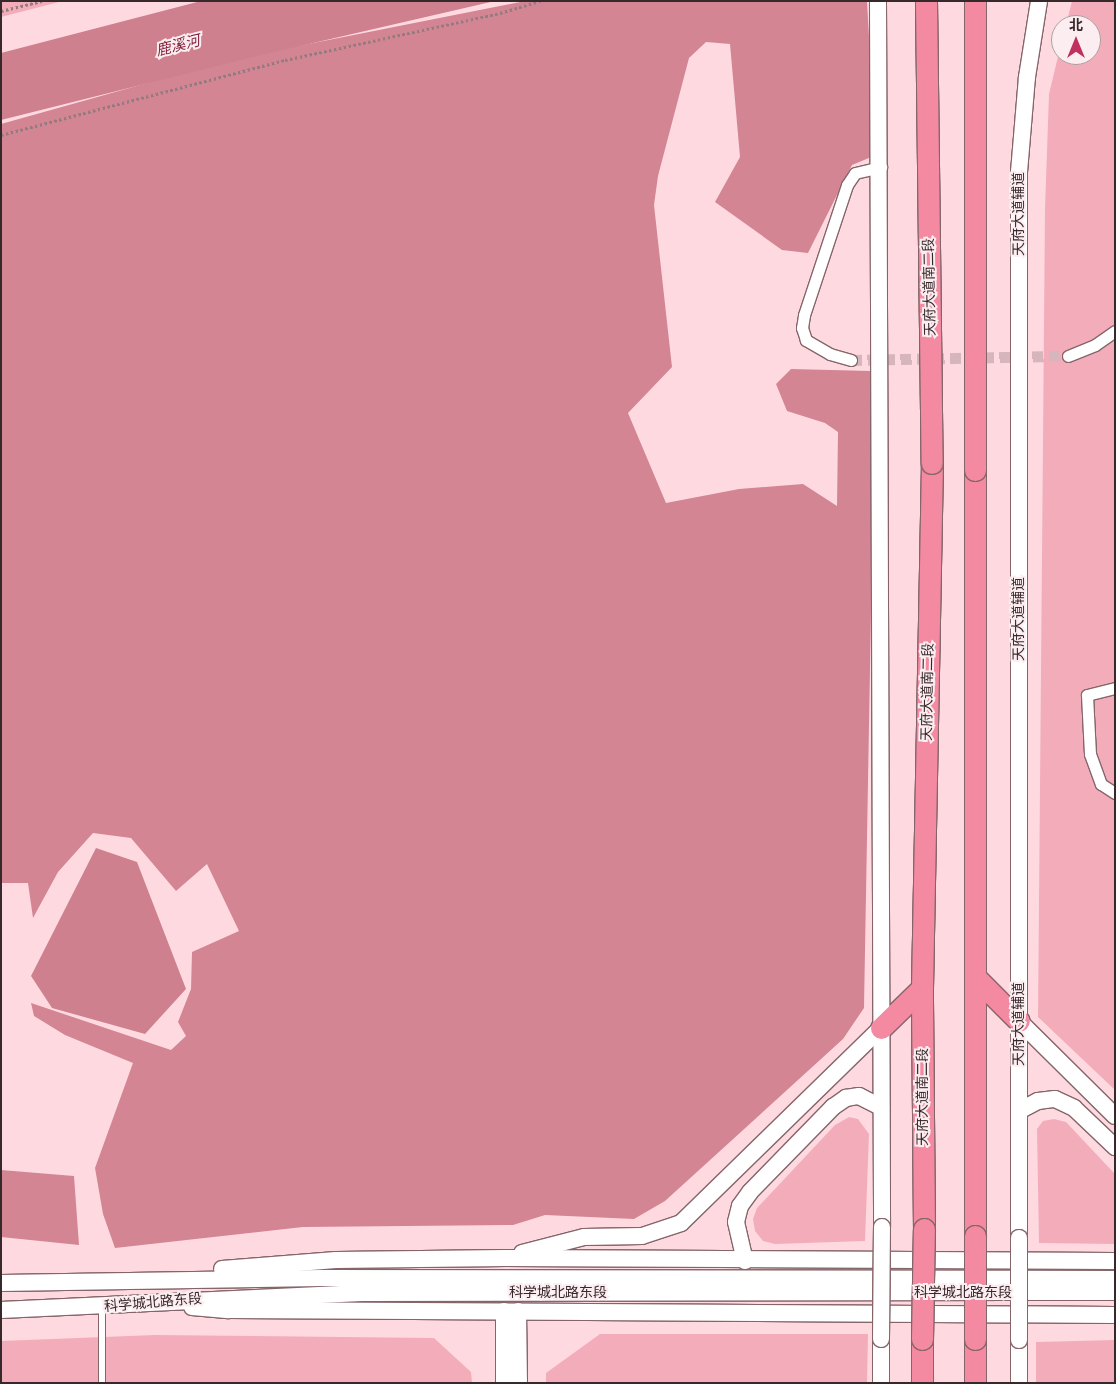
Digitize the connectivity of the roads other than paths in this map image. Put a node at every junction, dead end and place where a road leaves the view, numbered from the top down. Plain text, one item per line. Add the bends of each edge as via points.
1 (878, 1) edge
2 (926, 1) edge
3 (975, 1) edge
4 (1039, 1) edge
5 (881, 167) junction
6 (1115, 331) edge
7 (1068, 356) tunnel mouth
8 (851, 360) tunnel mouth
9 (1115, 688) edge
10 (1115, 793) edge
11 (975, 977) junction
12 (922, 988) junction
13 (1019, 1021) junction
14 (880, 1028) junction
15 (880, 1107) junction
16 (1019, 1111) junction
17 (1115, 1116) edge
18 (1115, 1147) edge
19 (506, 1258) junction
20 (1115, 1261) edge
21 (745, 1262) junction
22 (162, 1279) junction
23 (1115, 1279) edge
24 (1, 1283) edge
25 (1115, 1292) edge
26 (143, 1303) junction
27 (102, 1307) junction
28 (1, 1310) edge
29 (511, 1311) junction
30 (1115, 1315) edge
31 (102, 1383) edge
32 (504, 1383) edge
33 (519, 1383) edge
34 (880, 1383) edge
35 (922, 1383) edge
36 (975, 1383) edge
37 (1019, 1383) edge

1 - 5 street
2 - 12 highway, 天府大道南二段, bridge via 932,463
3 - 11 highway, bridge
4 - 13 street, 天府大道辅道 via 1027,77 1019,172
5 - 8 street via 855,173 847,185 804,315 806,340 830,354
5 - 14 street
6 - 7 street via 1096,345
9 - 10 street via 1087,695 1090,754 1101,784
11 - 13 highway
11 - 36 highway, bridge
12 - 14 highway
12 - 35 highway, 天府大道南二段, bridge
13 - 16 street, 天府大道辅道
13 - 17 street
14 - 15 street
14 - 19 street via 681,1223 642,1236 584,1237 562,1241
15 - 21 street via 859,1096 846,1098 833,1107 750,1192 740,1206 736,1222
15 - 34 street, bridge
16 - 18 street via 1038,1101 1055,1099 1074,1108
16 - 37 street, 天府大道辅道, bridge
19 - 21 street
19 - 22 street via 336,1260 218,1270
20 - 21 street
22 - 23 street, 科学城北路东段
22 - 24 street, 科学城北路东段
25 - 26 street, 科学城北路东段 via 362,1293
26 - 27 street, 科学城北路东段
26 - 29 street via 229,1310
27 - 28 street, 科学城北路东段
27 - 31 lane
29 - 30 street
29 - 32 street
29 - 33 street

